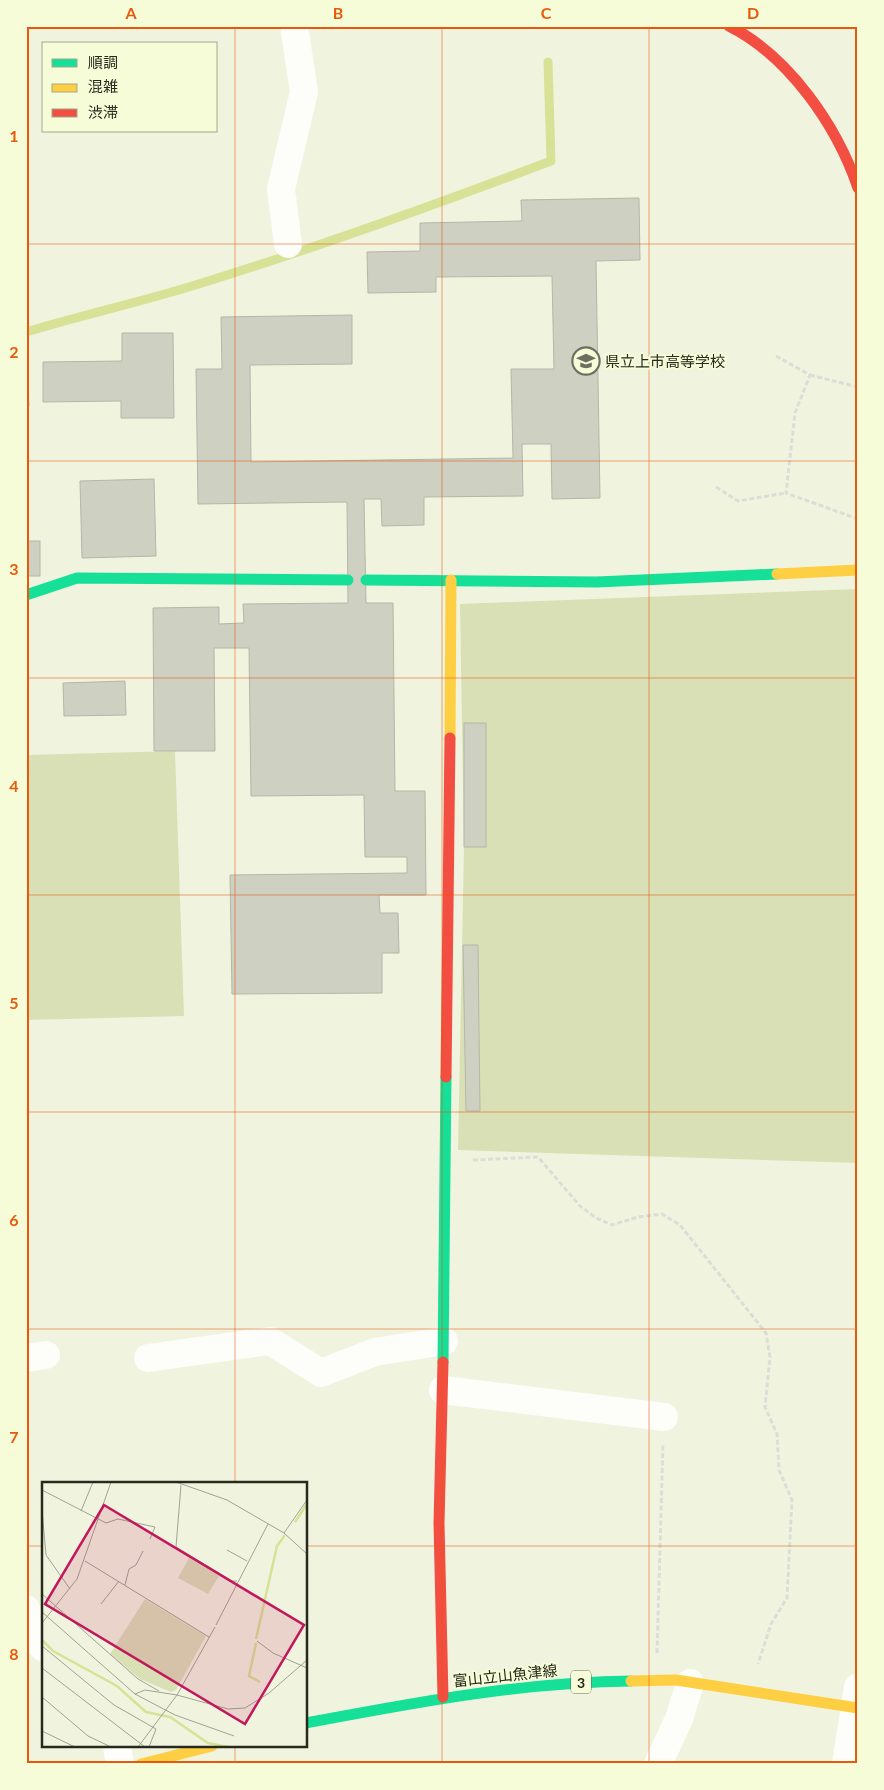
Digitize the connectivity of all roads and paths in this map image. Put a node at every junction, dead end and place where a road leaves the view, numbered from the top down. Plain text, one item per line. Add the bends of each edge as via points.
1 (294, 26) edge
2 (730, 26) edge
3 (858, 188) edge
4 (288, 244) dead end
5 (776, 356) dead end
6 (810, 375) junction
7 (858, 387) edge
8 (716, 487) dead end
9 (786, 493) junction
10 (858, 519) edge
11 (858, 570) edge
12 (348, 580) dead end
13 (366, 580) dead end
14 (451, 580) junction
15 (26, 595) edge
16 (445, 1162) junction
17 (444, 1341) junction
18 (148, 1358) dead end
19 (443, 1390) junction
20 (664, 1417) joint
21 (26, 1609) edge
22 (42, 1646) edge
23 (656, 1681) junction
24 (690, 1683) junction
25 (752, 1692) junction
26 (443, 1697) junction
27 (856, 1701) edge
28 (308, 1723) edge
29 (118, 1748) edge
30 (204, 1748) edge
31 (120, 1764) edge
32 (141, 1764) edge
33 (658, 1764) edge
34 (846, 1764) edge

1 - 4 street via 304,92 281,189
2 - 3 street via 780,63 818,105 852,168
5 - 6 path
6 - 7 path
6 - 9 path via 795,413
8 - 9 path via 738,501
9 - 10 path
11 - 14 street via 597,582
12 - 15 street via 77,578
13 - 14 street
14 - 16 street
16 - 17 street
16 - 25 path via 538,1157 580,1206 596,1218 612,1225 662,1214 680,1225 766,1333 770,1357 765,1406 777,1434 779,1470 792,1500 787,1598 762,1646
17 - 18 street via 375,1352 321,1373 270,1341
17 - 19 street
19 - 20 street
19 - 26 street via 439,1523
20 - 23 path
21 - 22 street
23 - 24 street, 富山立山魚津線 / 3
23 - 26 street, 富山立山魚津線 / 3 via 597,1681
24 - 25 street, 富山立山魚津線 / 3
24 - 33 street via 679,1719
25 - 27 street, 富山立山魚津線 / 3
26 - 28 street, 富山立山魚津線 / 3
27 - 34 street
29 - 31 street
30 - 32 street

